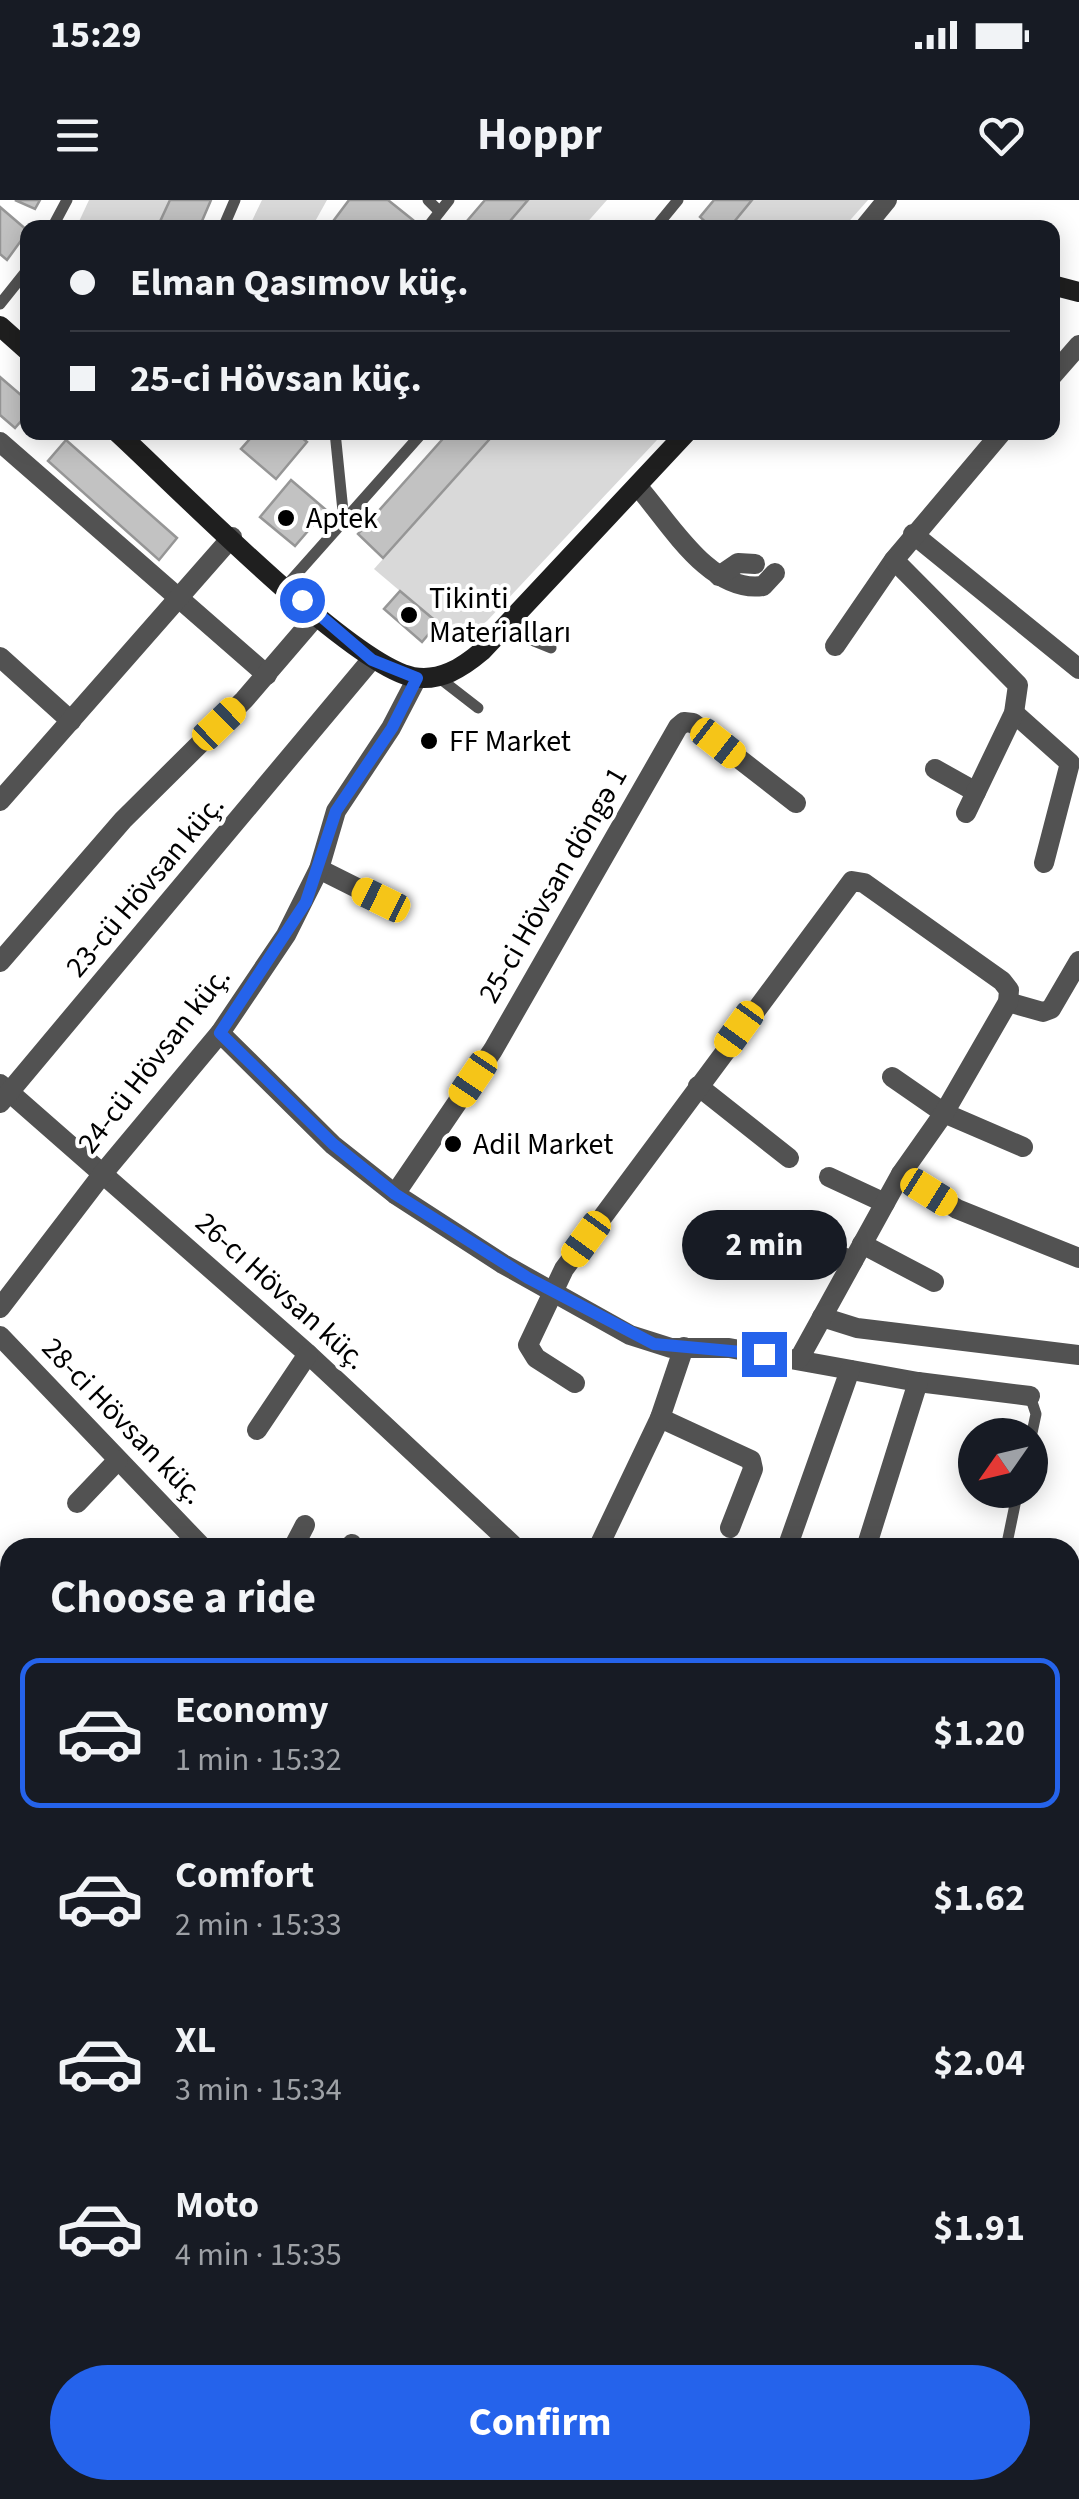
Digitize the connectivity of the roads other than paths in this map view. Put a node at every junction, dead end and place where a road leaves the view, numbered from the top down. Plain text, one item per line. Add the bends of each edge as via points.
1 (428, 200) edge
2 (449, 200) edge
3 (678, 200) edge
4 (888, 200) edge
5 (439, 211) junction
6 (433, 220) edge
7 (662, 220) edge
8 (871, 220) edge
9 (20, 279) edge
10 (0, 304) edge
11 (0, 326) edge
12 (20, 344) edge
13 (1079, 345) edge
14 (1060, 367) edge
15 (126, 440) edge
16 (336, 440) edge
17 (416, 440) edge
18 (677, 440) edge
19 (995, 440) edge
20 (0, 442) edge
21 (639, 488) junction
22 (344, 521) junction
23 (913, 534) junction
24 (232, 537) junction
25 (894, 560) junction
26 (765, 568) dead end
27 (286, 586) junction
28 (180, 598) junction
29 (318, 615) junction
30 (504, 629) junction
31 (836, 646) dead end
32 (551, 648) dead end
33 (0, 657) edge
34 (372, 660) junction
35 (1079, 669) edge
36 (267, 675) junction
37 (428, 677) junction
38 (478, 708) dead end
39 (1014, 713) junction
40 (72, 720) junction
41 (935, 769) dead end
42 (976, 792) junction
43 (0, 802) edge
44 (796, 803) dead end
45 (966, 813) dead end
46 (1044, 863) dead end
47 (320, 870) junction
48 (381, 900) dead end
49 (1079, 961) edge
50 (0, 962) edge
51 (1008, 1002) junction
52 (220, 1033) junction
53 (892, 1077) dead end
54 (698, 1086) junction
55 (3, 1093) edge
56 (944, 1113) junction
57 (1022, 1147) dead end
58 (788, 1158) dead end
59 (104, 1172) junction
60 (901, 1174) junction
61 (829, 1177) dead end
62 (395, 1194) junction
63 (885, 1204) junction
64 (760, 1246) dead end
65 (858, 1253) junction
66 (1079, 1258) edge
67 (934, 1282) dead end
68 (552, 1293) junction
69 (0, 1308) edge
70 (822, 1317) junction
71 (0, 1336) edge
72 (684, 1347) junction
73 (308, 1354) junction
74 (1079, 1356) edge
75 (799, 1359) junction
76 (850, 1370) junction
77 (918, 1382) junction
78 (575, 1383) dead end
79 (1030, 1396) joint
80 (660, 1418) junction
81 (1035, 1418) edge
82 (257, 1430) dead end
83 (118, 1460) junction
84 (77, 1503) dead end
85 (1014, 1508) edge
86 (306, 1525) dead end
87 (730, 1528) dead end
88 (193, 1538) edge
89 (298, 1538) edge
90 (499, 1538) edge
91 (603, 1538) edge
92 (791, 1538) edge
93 (869, 1538) edge
94 (1008, 1538) edge

1 - 5 lane
2 - 5 lane
3 - 7 lane
4 - 8 street
5 - 6 lane
9 - 10 lane
11 - 12 main road
13 - 14 street
15 - 24 main road
16 - 22 lane
17 - 22 lane
18 - 21 main road
19 - 23 street
20 - 28 street
21 - 26 street via 719,576 754,588 763,586
21 - 30 main road
22 - 27 lane
23 - 25 street
23 - 35 street
24 - 27 main road
24 - 28 street
25 - 31 street
25 - 39 street via 1008,672 1018,685
27 - 29 main road
28 - 36 street
28 - 40 street
29 - 34 main road
29 - 36 street
30 - 32 lane
30 - 37 main road via 468,663
33 - 40 street
34 - 37 main road
34 - 55 street, 23-cü Hövsan küç.
36 - 50 street via 123,820
37 - 38 lane
37 - 47 street, 24-cü Hövsan küç. via 336,811
39 - 42 street
39 - 46 street via 1070,762
40 - 43 street
41 - 42 street
42 - 45 street
44 - 62 street, 25-ci Hövsan döngə 1 via 693,723 678,727 493,1050
47 - 48 street
47 - 52 street, 24-cü Hövsan küç.
49 - 51 street via 1051,1009
51 - 54 street via 1002,981 852,882
51 - 56 street
52 - 59 street, 24-cü Hövsan küç.
52 - 62 street via 333,1144
53 - 56 street
54 - 58 street
54 - 68 street
55 - 59 street, 26-cı Hövsan küç.
56 - 57 street
56 - 60 street
59 - 69 street, 24-cü Hövsan küç.
59 - 73 street, 26-cı Hövsan küç.
60 - 63 street
60 - 66 street via 957,1209
61 - 63 street
62 - 68 street
63 - 65 street
64 - 65 street via 791,1238
65 - 67 street
65 - 70 street
68 - 72 street via 630,1335
68 - 78 street via 529,1352
70 - 74 street via 857,1328
70 - 75 street
71 - 83 street, 28-ci Hövsan küç.
72 - 75 street
72 - 80 street
73 - 82 street
73 - 90 street, 26-cı Hövsan küç.
75 - 76 street
76 - 77 street
76 - 92 street
77 - 79 street
77 - 93 street
79 - 81 lane
80 - 87 street via 752,1460
80 - 91 street
83 - 84 street
83 - 88 street, 28-ci Hövsan küç.
85 - 94 lane
86 - 89 street

